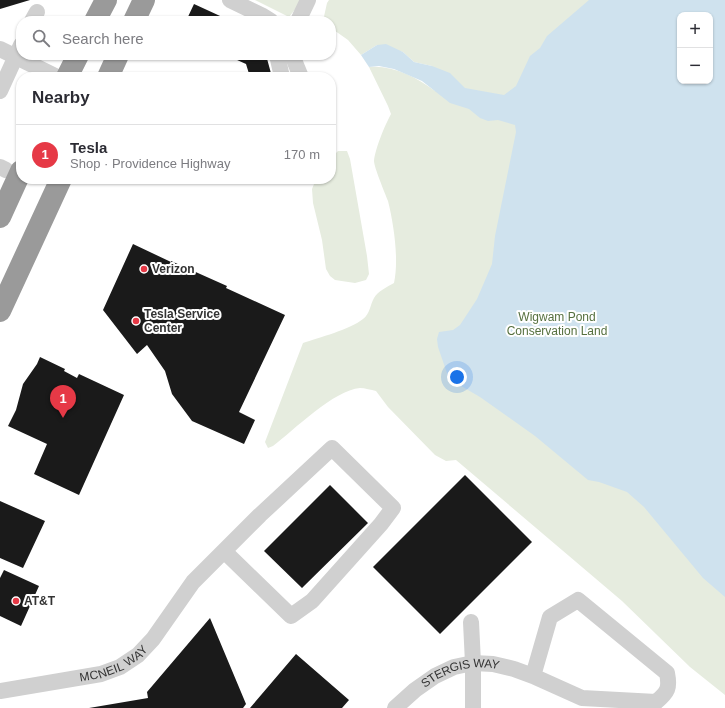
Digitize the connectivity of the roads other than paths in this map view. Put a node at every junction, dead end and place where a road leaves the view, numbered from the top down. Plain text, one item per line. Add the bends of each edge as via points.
1 (106, 0) edge
2 (144, 0) edge
3 (230, 0) edge
4 (308, 0) edge
5 (98, 16) edge
6 (136, 16) edge
7 (261, 16) edge
8 (300, 16) edge
9 (0, 50) edge
10 (16, 51) edge
11 (16, 56) edge
12 (32, 60) edge
13 (76, 60) edge
14 (116, 60) edge
15 (278, 60) edge
16 (294, 60) edge
17 (50, 72) edge
18 (70, 72) edge
19 (110, 72) edge
20 (281, 72) edge
21 (299, 72) edge
22 (0, 92) edge
23 (9, 170) edge
24 (59, 184) edge
25 (0, 217) edge
26 (0, 311) edge
27 (224, 551) junction
28 (471, 622) dead end
29 (473, 663) junction
30 (533, 676) junction
31 (0, 691) edge
32 (395, 708) edge
33 (473, 708) edge

1 - 5 highway
2 - 6 highway
3 - 7 street
4 - 8 street
9 - 10 street
11 - 22 street
12 - 17 street
13 - 18 highway
14 - 19 highway
15 - 20 street
16 - 21 street
23 - 25 highway
24 - 26 highway
27 - 27 street, MCNEIL WAY via 332,448 393,508 312,601 291,616
27 - 31 street, MCNEIL WAY via 193,582 153,639 138,655 120,667 73,680
28 - 29 street
29 - 30 street, STERGIS WAY via 493,664
29 - 32 street, STERGIS WAY via 454,667 435,676
29 - 33 street
30 - 30 street, STERGIS WAY via 550,617 578,600 667,673 669,684 664,695 656,702 582,698

